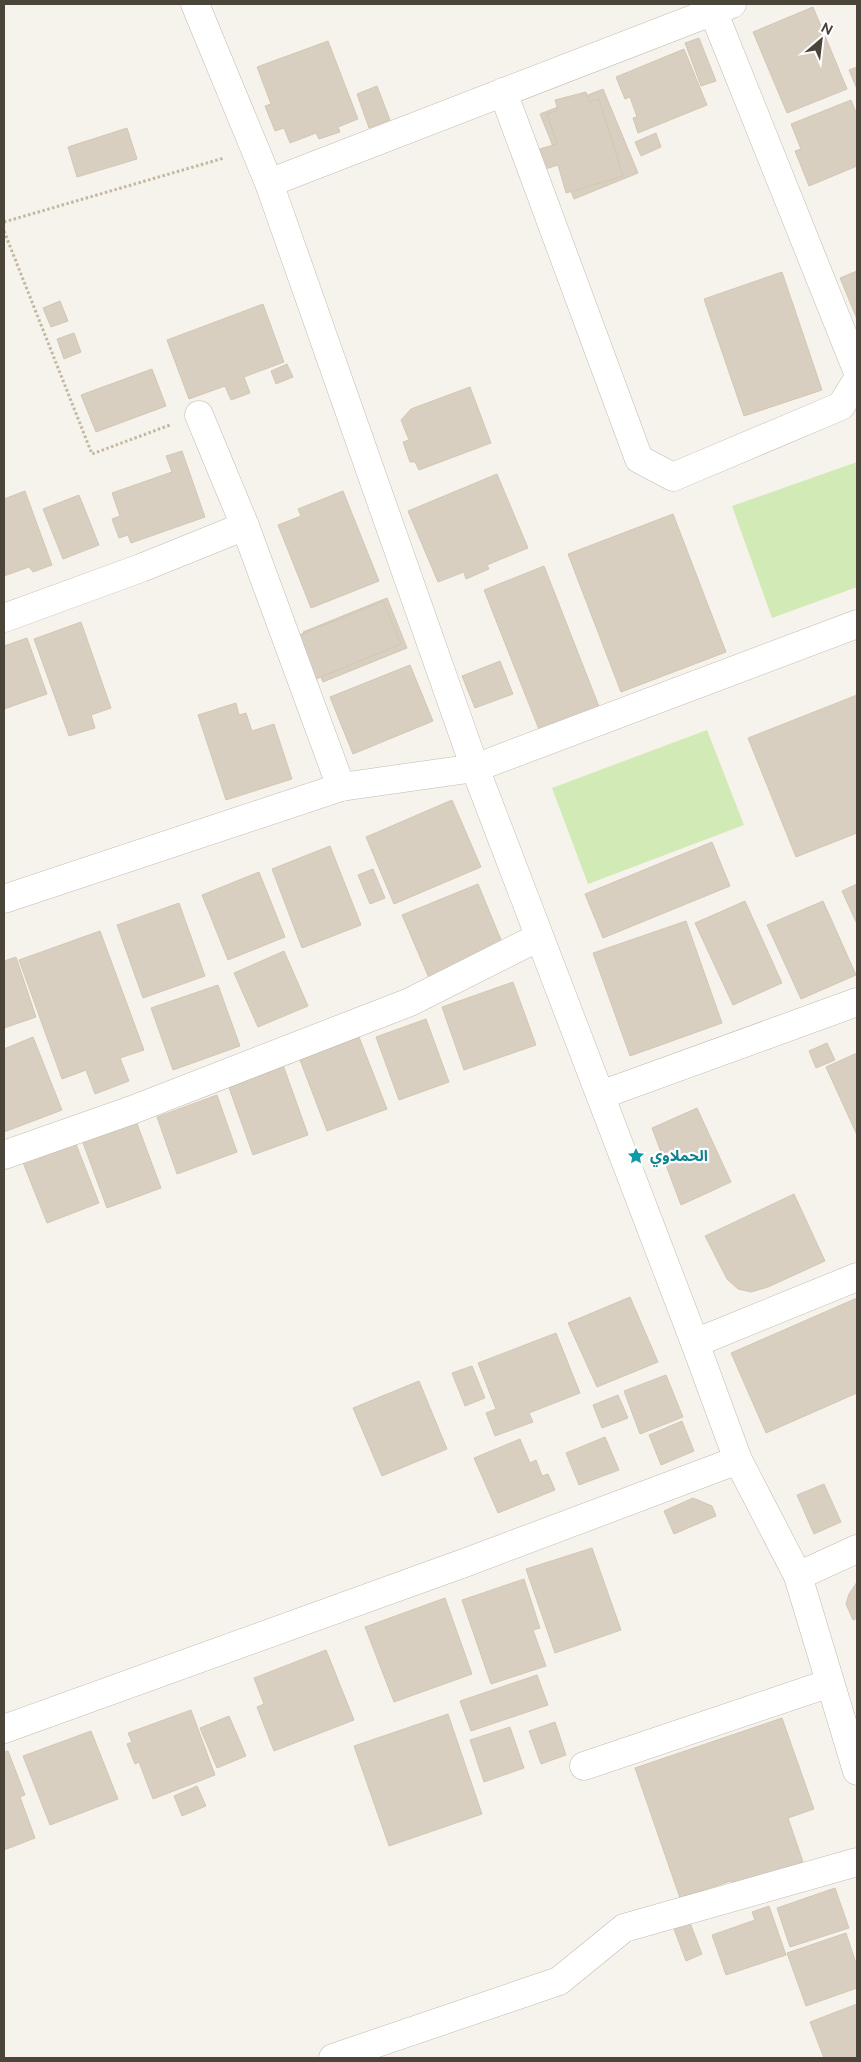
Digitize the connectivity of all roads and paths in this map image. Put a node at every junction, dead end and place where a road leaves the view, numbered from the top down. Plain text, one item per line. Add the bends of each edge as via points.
1 (195, 4) edge
2 (722, 8) edge
3 (503, 92) junction
4 (255, 149) junction
5 (269, 183) junction
6 (4, 222) edge
7 (4, 231) edge
8 (857, 370) edge
9 (857, 380) edge
10 (199, 415) joint
11 (245, 526) junction
12 (4, 618) edge
13 (857, 624) edge
14 (476, 768) junction
15 (341, 787) junction
16 (4, 898) edge
17 (538, 937) junction
18 (857, 1002) edge
19 (601, 1095) junction
20 (4, 1155) edge
21 (857, 1277) edge
22 (695, 1342) junction
23 (738, 1460) junction
24 (857, 1549) edge
25 (798, 1576) junction
26 (830, 1683) junction
27 (4, 1729) edge
28 (584, 1766) dead end
29 (857, 1771) edge
30 (857, 1862) edge
31 (333, 2058) edge

1 - 4 street
2 - 3 street
2 - 8 street
3 - 5 street
3 - 9 street via 639,460 672,476 841,406
4 - 5 street
4 - 6 path
5 - 14 street
7 - 10 path via 92,454
10 - 11 street
11 - 12 street
11 - 15 street
13 - 14 street
14 - 15 street
14 - 17 street
15 - 16 street
17 - 19 street
17 - 20 street via 410,1002 132,1110
18 - 19 street
19 - 22 street
21 - 22 street
22 - 23 street
23 - 25 street
23 - 27 street via 468,1562
24 - 25 street
25 - 26 street
26 - 28 street
26 - 29 street
30 - 31 street via 624,1928 559,1981

